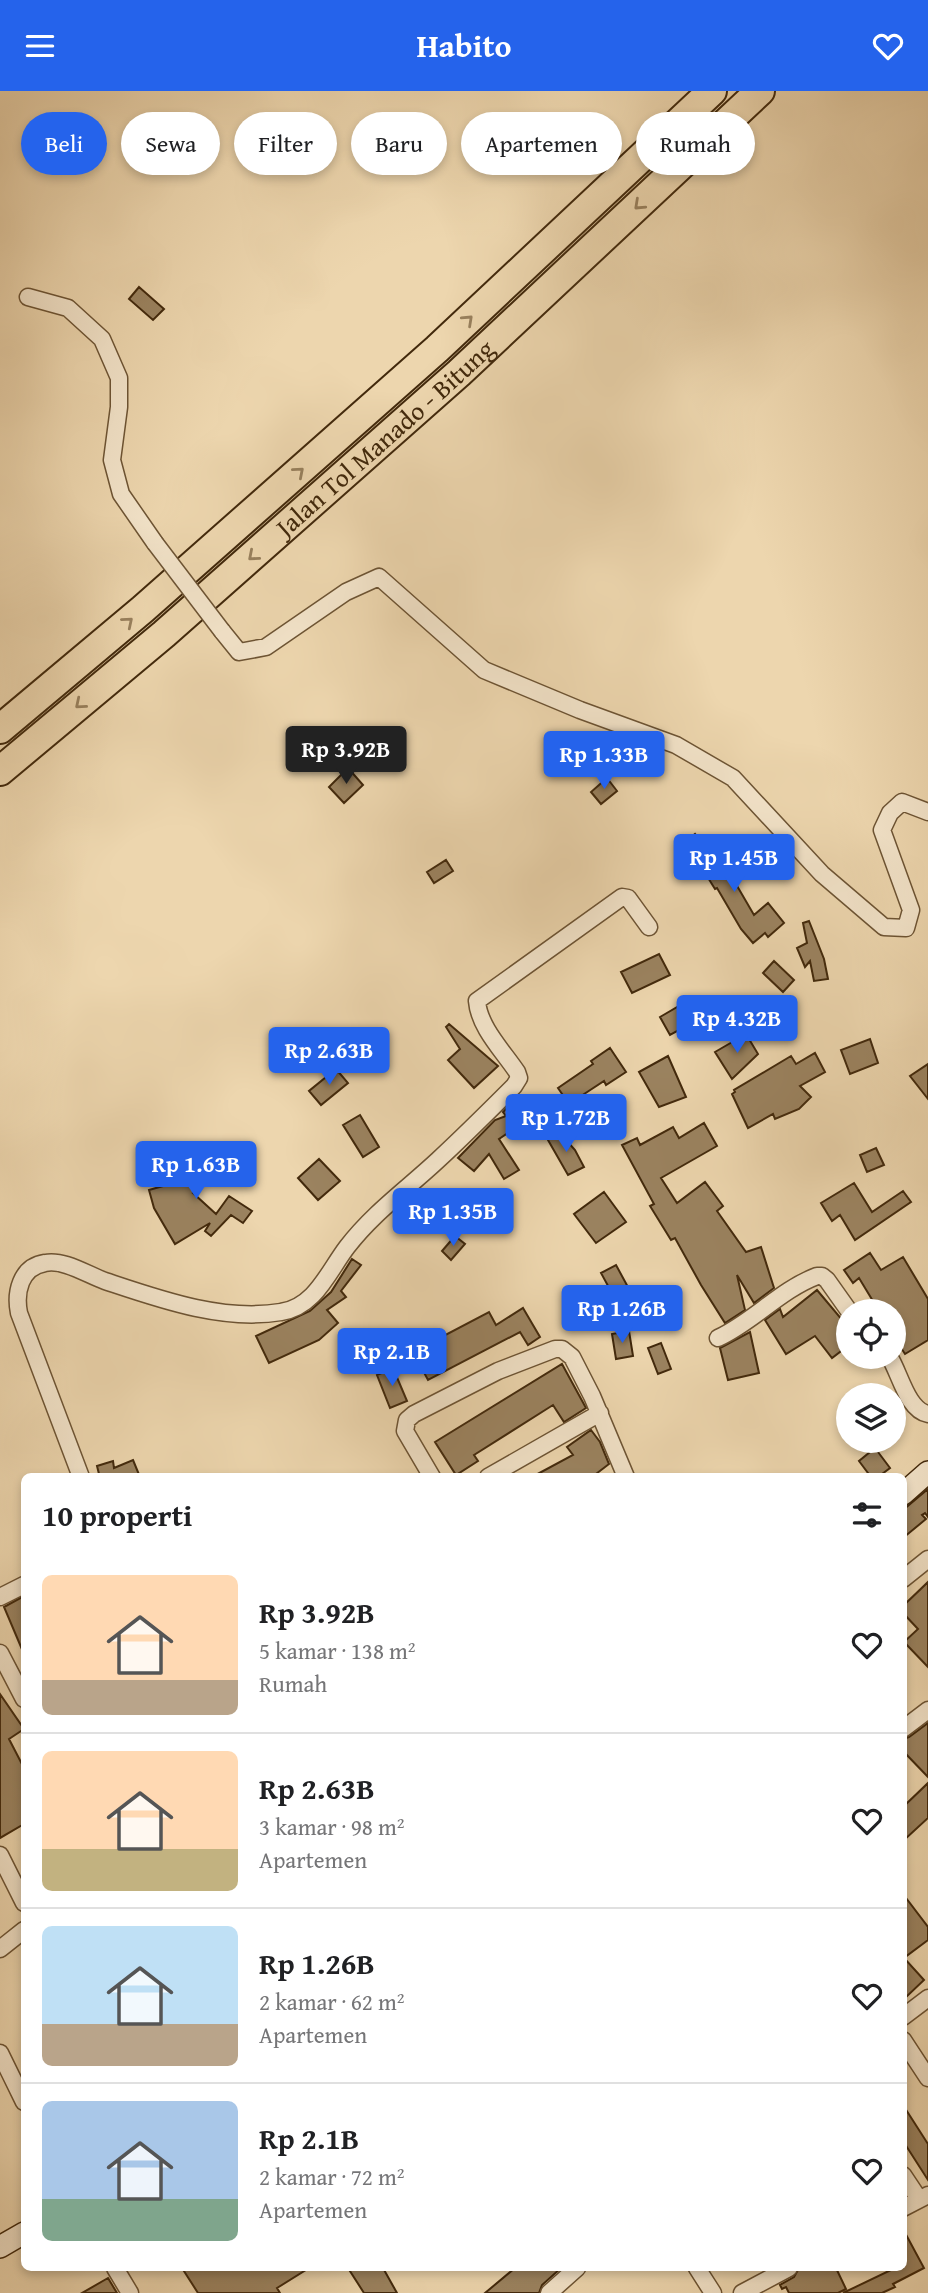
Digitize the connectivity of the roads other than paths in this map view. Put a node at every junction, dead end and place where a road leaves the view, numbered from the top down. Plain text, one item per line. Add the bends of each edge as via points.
1 (712, 91) edge
2 (760, 91) edge
3 (28, 297) dead end
4 (0, 729) edge
5 (0, 771) edge
6 (928, 812) edge
7 (649, 927) dead end
8 (841, 1299) edge
9 (718, 1338) dead end
10 (897, 1369) edge
11 (600, 1413) junction
12 (928, 1413) edge
13 (928, 1472) edge
14 (79, 1473) edge
15 (430, 1473) edge
16 (495, 1473) edge
17 (624, 1473) edge
18 (907, 1490) edge
19 (928, 1559) edge
20 (907, 1576) edge
21 (21, 1586) edge
22 (0, 1597) edge
23 (0, 1653) edge
24 (21, 1693) edge
25 (928, 1710) edge
26 (907, 1725) edge
27 (0, 1855) edge
28 (21, 1897) edge
29 (21, 1932) edge
30 (0, 1949) edge
31 (928, 1998) edge
32 (907, 2014) edge
33 (907, 2046) edge
34 (0, 2053) edge
35 (928, 2078) edge
36 (21, 2096) edge
37 (907, 2179) edge
38 (924, 2197) edge
39 (907, 2206) edge
40 (21, 2235) edge
41 (0, 2247) edge
42 (116, 2271) edge
43 (574, 2271) edge
44 (698, 2271) edge
45 (783, 2271) edge
46 (130, 2293) edge
47 (548, 2293) edge
48 (713, 2293) edge
49 (742, 2293) edge

4 -> 1 highway, Jalan Tol Manado - Bitung via 144,609 437,349
2 -> 5 highway, Jalan Tol Manado - Bitung via 459,373 164,634
3 - 6 street, bridge via 68,308 102,339 119,378 112,460 121,494 239,652 266,647 346,592 379,577 484,670 676,745 733,778 822,874 884,927 905,928 911,910 882,830 902,802
7 - 14 street via 628,898 622,897 477,1001 489,1032 519,1078 368,1222 319,1289 295,1308 281,1313 209,1310 105,1281 60,1263 44,1263 22,1278 17,1295 19,1313
8 - 9 street via 827,1279 817,1276
10 - 12 street via 911,1403
11 - 15 street via 572,1357 562,1349 525,1359 407,1420 405,1431
11 - 16 street
11 - 17 street
13 - 18 street
19 - 20 street
21 - 22 street
23 - 24 street
25 - 26 street
27 - 28 street
29 - 30 street
31 - 32 street
33 - 35 street
34 - 36 street
37 - 38 street
38 - 39 street
40 - 41 street
42 - 46 street
43 - 47 street
44 - 48 street
45 - 49 street

